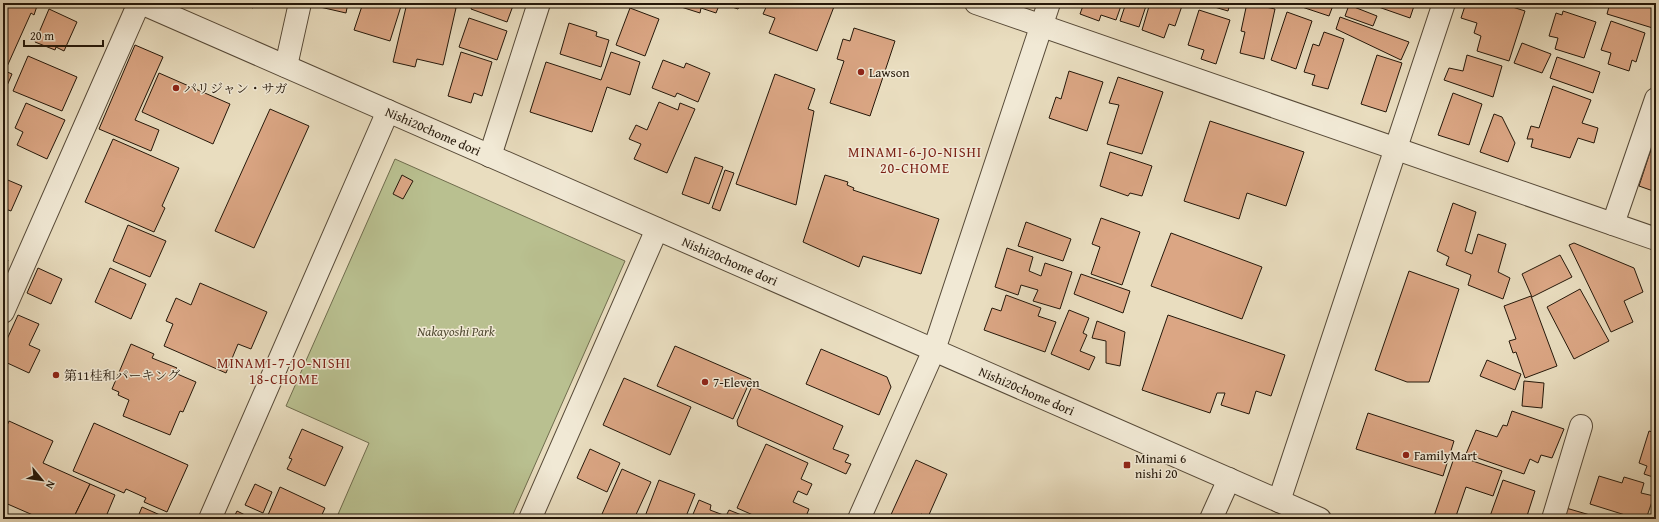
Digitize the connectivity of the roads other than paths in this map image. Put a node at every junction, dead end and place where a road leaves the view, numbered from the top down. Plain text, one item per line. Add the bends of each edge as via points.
1 (140, 3) edge
2 (300, 3) edge
3 (540, 3) edge
4 (976, 3) edge
5 (1049, 3) edge
6 (1444, 3) edge
7 (1041, 26) junction
8 (286, 66) junction
9 (1656, 99) edge
10 (388, 111) junction
11 (1395, 148) junction
12 (490, 156) junction
13 (1613, 224) junction
14 (657, 229) junction
15 (1656, 238) edge
16 (3, 312) edge
17 (934, 350) junction
18 (1581, 426) dead end
19 (1229, 479) junction
20 (1279, 501) junction
21 (533, 518) edge
22 (210, 519) edge
23 (859, 519) edge
24 (1211, 519) edge
25 (1320, 519) edge
26 (1552, 519) edge

1 - 8 street, Nishi20chome dori
1 - 16 street
2 - 8 street
3 - 12 street
4 - 7 street
5 - 7 street
6 - 11 street
7 - 11 street
7 - 17 street
8 - 10 street, Nishi20chome dori
9 - 13 street
10 - 12 street, Nishi20chome dori
10 - 22 street
11 - 13 street
11 - 20 street
12 - 14 street, Nishi20chome dori
13 - 15 street
14 - 17 street, Nishi20chome dori
14 - 21 street
17 - 19 street, Nishi20chome dori
17 - 23 street
18 - 26 street
19 - 20 street, Nishi20chome dori
19 - 24 street
20 - 25 street, Nishi20chome dori

